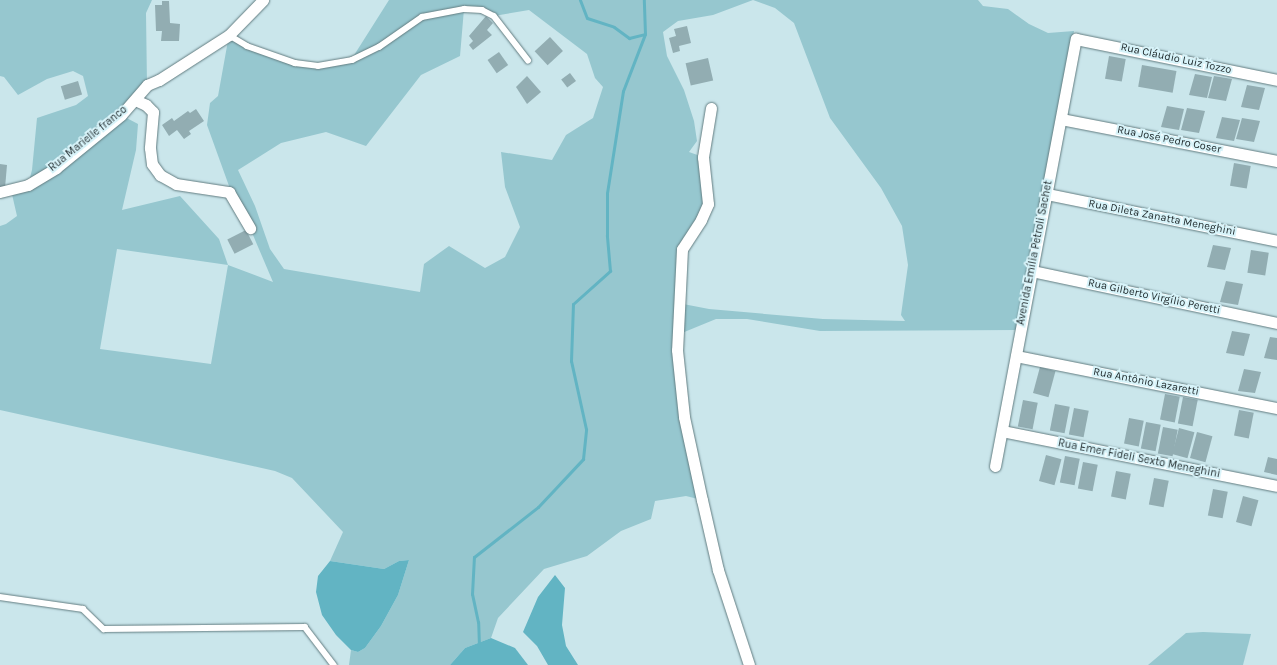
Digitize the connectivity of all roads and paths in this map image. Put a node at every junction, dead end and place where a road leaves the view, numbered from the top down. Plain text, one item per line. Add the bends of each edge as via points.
1 (263, 0) edge
2 (229, 35) junction
3 (1076, 39) joint
4 (528, 60) dead end
5 (1277, 80) edge
6 (135, 100) junction
7 (711, 108) dead end
8 (1061, 119) junction
9 (1277, 161) edge
10 (0, 192) edge
11 (1047, 194) junction
12 (250, 228) dead end
13 (1277, 241) edge
14 (1032, 271) junction
15 (1277, 323) edge
16 (1016, 356) junction
17 (1277, 408) edge
18 (1002, 431) junction
19 (995, 466) dead end
20 (1277, 486) edge
21 (0, 597) edge
22 (334, 665) edge
23 (749, 665) edge

1 - 2 street, Rua Marielle franco
2 - 4 lane via 246,46 294,63 318,66 352,60 379,47 422,18 464,9 482,10 494,16
2 - 6 street, Rua Marielle franco via 159,80 147,84
3 - 5 street, Rua Cláudio Luiz Tozzo
3 - 8 street, Avenida Emília Petroli Sachet
6 - 10 street, Rua Marielle franco via 121,115 56,168 28,185
6 - 12 street via 153,112 150,148 152,164 160,175 176,184 229,192
7 - 23 street via 703,157 708,204 682,249 677,350 684,417 718,570
8 - 9 street, Rua José Pedro Coser
8 - 11 street, Avenida Emília Petroli Sachet
11 - 13 street, Rua Dileta Zanatta Meneghini
11 - 14 street, Avenida Emília Petroli Sachet
14 - 15 street, Rua Gilberto Virgílio Peretti
14 - 16 street, Avenida Emília Petroli Sachet
16 - 17 street, Rua Antônio Lazaretti
16 - 18 street, Avenida Emília Petroli Sachet
18 - 19 street, Avenida Emília Petroli Sachet
18 - 20 street, Rua Emer Fideli Sexto Meneghini
21 - 22 lane via 84,609 104,628 305,626

